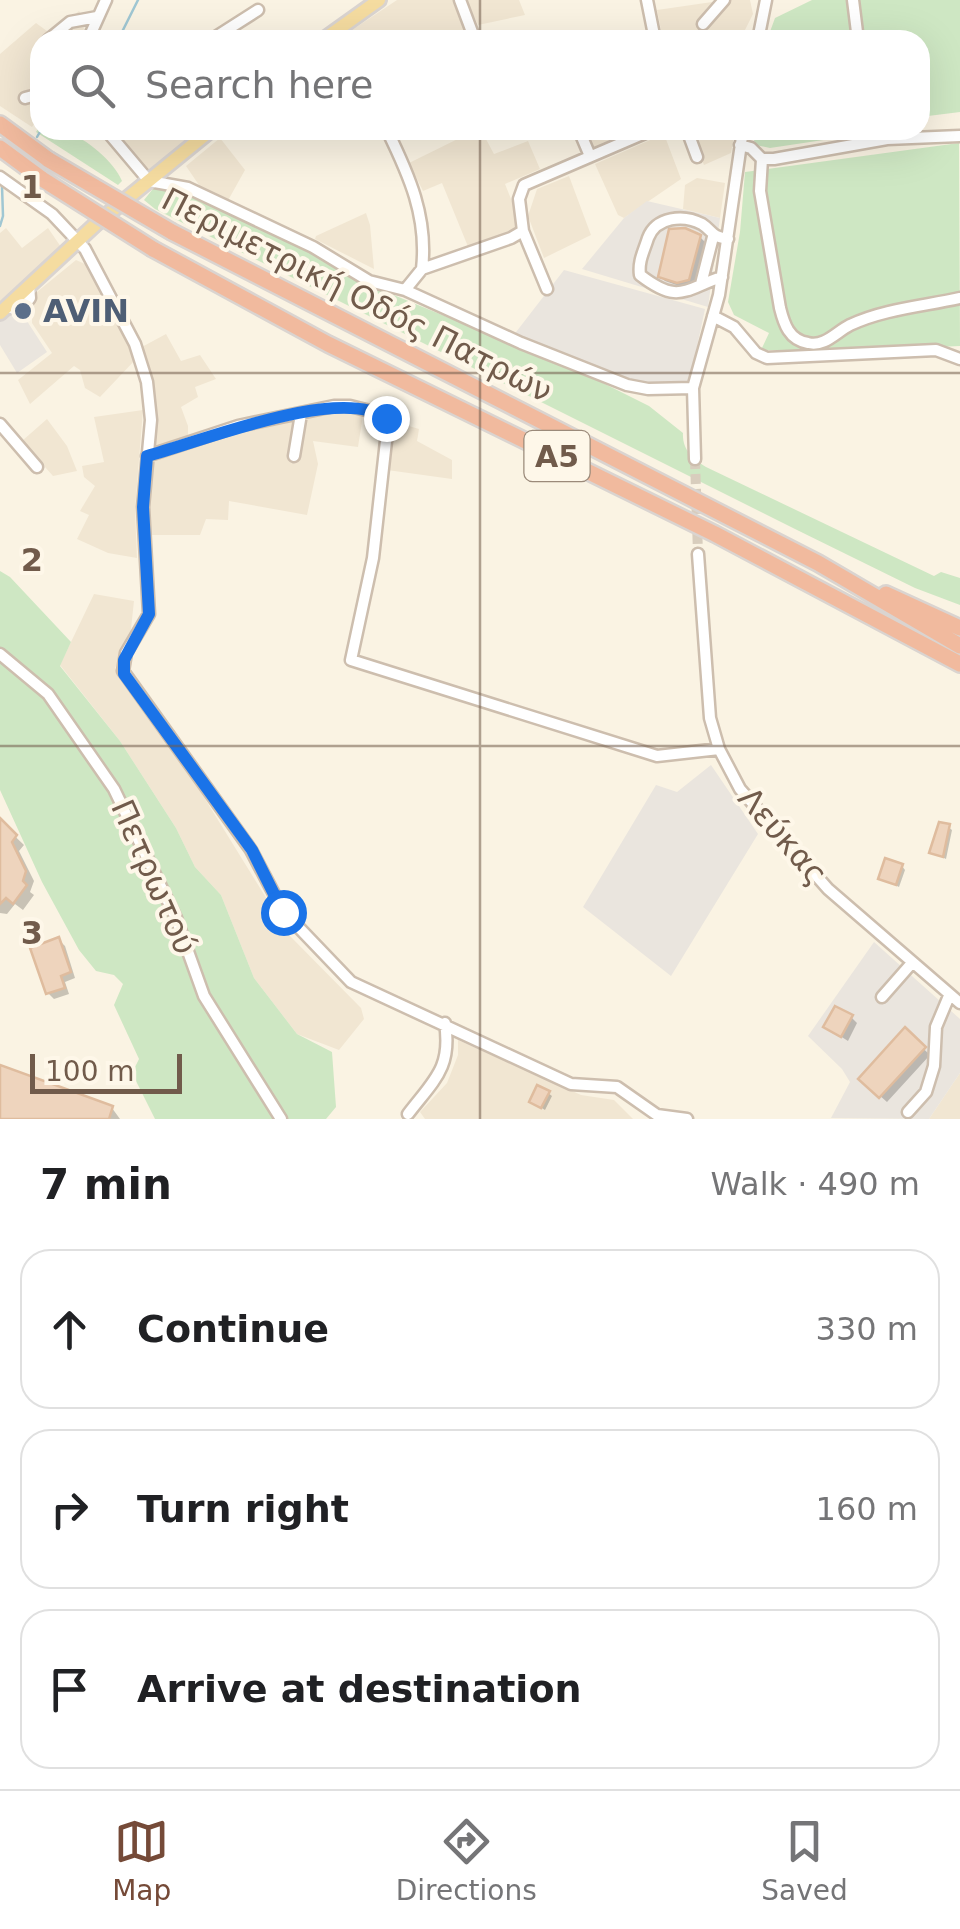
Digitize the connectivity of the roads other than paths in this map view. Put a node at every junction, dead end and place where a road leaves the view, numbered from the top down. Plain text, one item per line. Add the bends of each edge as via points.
1 (106, 0) edge
2 (379, 0) edge
3 (460, 0) edge
4 (646, 0) edge
5 (724, 0) edge
6 (766, 0) edge
7 (853, 0) edge
8 (362, 4) edge
9 (258, 10) dead end
10 (97, 17) junction
11 (703, 24) dead end
12 (60, 30) edge
13 (92, 30) edge
14 (227, 30) edge
15 (343, 30) edge
16 (471, 30) edge
17 (653, 30) edge
18 (760, 30) edge
19 (857, 30) edge
20 (30, 97) edge
21 (25, 98) dead end
22 (0, 124) edge
23 (960, 136) edge
24 (930, 137) edge
25 (114, 140) edge
26 (199, 140) edge
27 (391, 140) edge
28 (583, 140) edge
29 (628, 140) edge
30 (690, 140) edge
31 (741, 140) edge
32 (890, 140) edge
33 (740, 145) junction
34 (0, 148) edge
35 (590, 156) junction
36 (697, 157) dead end
37 (762, 159) junction
38 (0, 178) edge
39 (149, 181) junction
40 (523, 231) junction
41 (713, 237) junction
42 (728, 239) junction
43 (78, 240) junction
44 (422, 268) junction
45 (722, 277) junction
46 (701, 284) junction
47 (547, 289) dead end
48 (405, 290) junction
49 (960, 298) edge
50 (3, 310) edge
51 (714, 316) junction
52 (960, 358) edge
53 (692, 388) junction
54 (301, 414) junction
55 (0, 424) edge
56 (147, 456) junction
57 (294, 456) dead end
58 (695, 459) tunnel mouth
59 (37, 467) dead end
60 (698, 554) tunnel mouth
61 (818, 563) junction
62 (960, 628) edge
63 (960, 646) edge
64 (0, 654) edge
65 (960, 664) edge
66 (719, 749) junction
67 (911, 964) junction
68 (882, 996) dead end
69 (950, 996) junction
70 (960, 1003) edge
71 (445, 1023) junction
72 (908, 1112) dead end
73 (408, 1114) dead end
74 (281, 1119) edge
75 (687, 1119) edge

1 - 10 street
2 - 8 main road
3 - 16 street
4 - 17 street
5 - 11 street
6 - 18 street
7 - 19 street
8 - 15 main road
9 - 14 street
10 - 12 street
10 - 13 street
20 - 21 street
22 - 61 highway, Περιμετρική Οδός Πατρών / Α5, bridge via 172,232
23 - 24 street
25 - 39 street
26 - 39 main road
27 - 44 street via 419,208
28 - 35 street
29 - 35 street
30 - 36 street
31 - 33 street
32 - 37 street
33 - 37 street
33 - 42 street
34 - 65 highway, Περιμετρική Οδός Πατρών / Α5, bridge via 153,249 328,344 715,534
35 - 40 street via 522,187
37 - 49 street via 760,191 780,308 796,339 823,342 872,316
38 - 43 street
39 - 43 main road
39 - 48 street via 188,188 362,277
40 - 44 street
40 - 47 street
41 - 42 street
41 - 46 street
41 - 46 street via 702,224 662,220 652,227 638,264 640,276 677,294
42 - 45 street
43 - 50 main road
43 - 56 street via 139,354 151,402
44 - 48 street
45 - 46 street
45 - 51 street
48 - 53 street via 604,378 635,387
51 - 52 street via 762,357 936,350
51 - 53 street
53 - 58 street
54 - 56 street
54 - 57 street
54 - 66 street via 350,406 382,414 388,423 373,558 351,660 657,756
55 - 59 street
56 - 71 street via 149,614 124,660 126,678 252,850 283,912 351,982
60 - 66 street, Λεύκας via 706,692
61 - 62 highway
61 - 63 highway, Περιμετρική Οδός Πατρών / Α5
64 - 74 street, Πετρωτού via 48,694 114,789 176,918 204,996
66 - 67 street, Λεύκας via 747,800 788,847
67 - 68 street
67 - 69 street, Λεύκας
69 - 70 street, Λεύκας
69 - 72 street via 936,1028 926,1092
71 - 73 street via 444,1066
71 - 75 street via 570,1084 617,1088 657,1115

